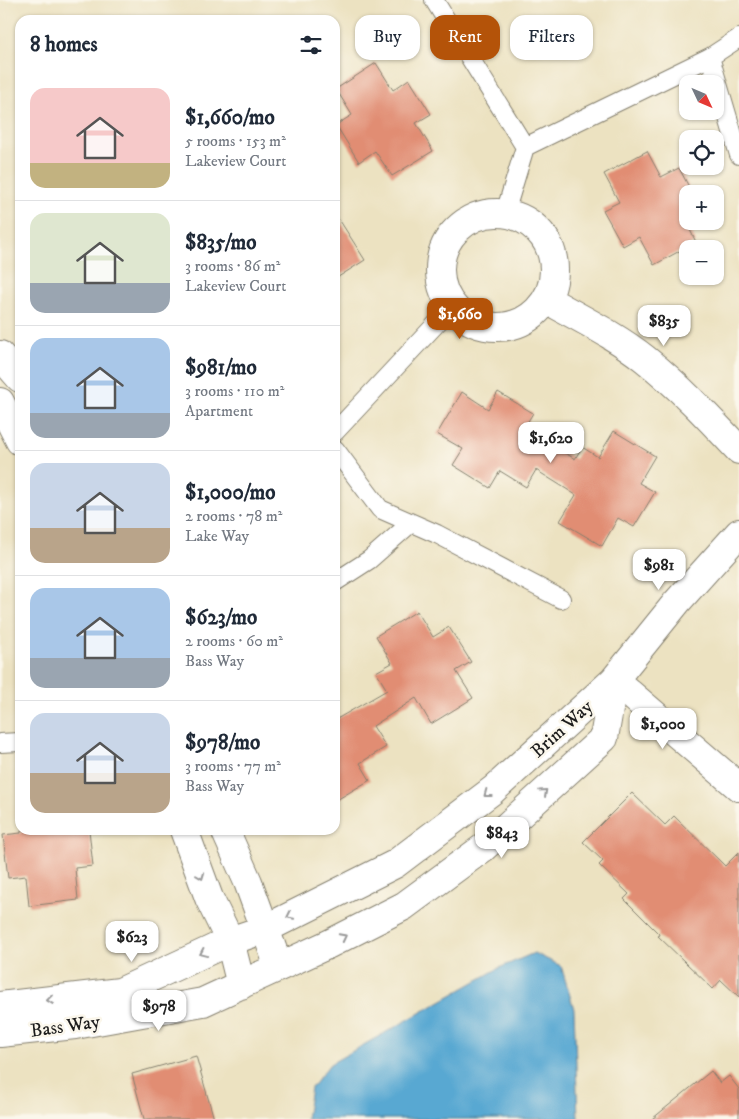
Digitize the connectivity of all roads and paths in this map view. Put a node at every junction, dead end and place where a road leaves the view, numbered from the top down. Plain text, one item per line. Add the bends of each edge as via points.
1 (434, 0) edge
2 (739, 38) edge
3 (710, 57) junction
4 (525, 147) junction
5 (739, 155) edge
6 (505, 213) junction
7 (546, 299) junction
8 (452, 307) junction
9 (0, 355) edge
10 (15, 372) edge
11 (0, 402) edge
12 (340, 427) edge
13 (15, 432) edge
14 (739, 450) edge
15 (340, 456) edge
16 (411, 523) junction
17 (739, 533) edge
18 (340, 579) edge
19 (561, 599) dead end
20 (614, 680) junction
21 (15, 742) edge
22 (0, 743) edge
23 (739, 787) edge
24 (186, 835) edge
25 (227, 835) edge
26 (265, 928) junction
27 (230, 940) junction
28 (289, 962) junction
29 (241, 985) junction
30 (0, 1006) edge
31 (0, 1033) edge

1 - 4 lane
2 - 3 lane
3 - 4 lane
3 - 5 lane
4 - 6 lane
6 - 7 street via 523,219 538,230 549,245 554,264
6 - 8 street via 486,214 467,221 442,251 439,271 443,290
7 - 8 street via 534,314 501,328 474,323
7 - 14 street via 643,357 674,382
8 - 12 lane
9 - 10 street
11 - 13 street
15 - 16 lane via 380,509
16 - 18 lane via 369,560
16 - 19 lane
17 - 20 street via 677,602
20 - 23 street
20 -> 26 street, Brim Way via 493,790 395,864
28 -> 20 street, Brim Way via 404,906 483,848 604,738
21 - 22 lane
24 -> 27 street
25 - 26 street
26 - 27 street, Bass Way
26 - 28 street
27 - 29 street
27 -> 30 street, Bass Way via 120,992
28 - 29 street, Bass Way
29 - 31 street, Bass Way via 203,1002 74,1025

